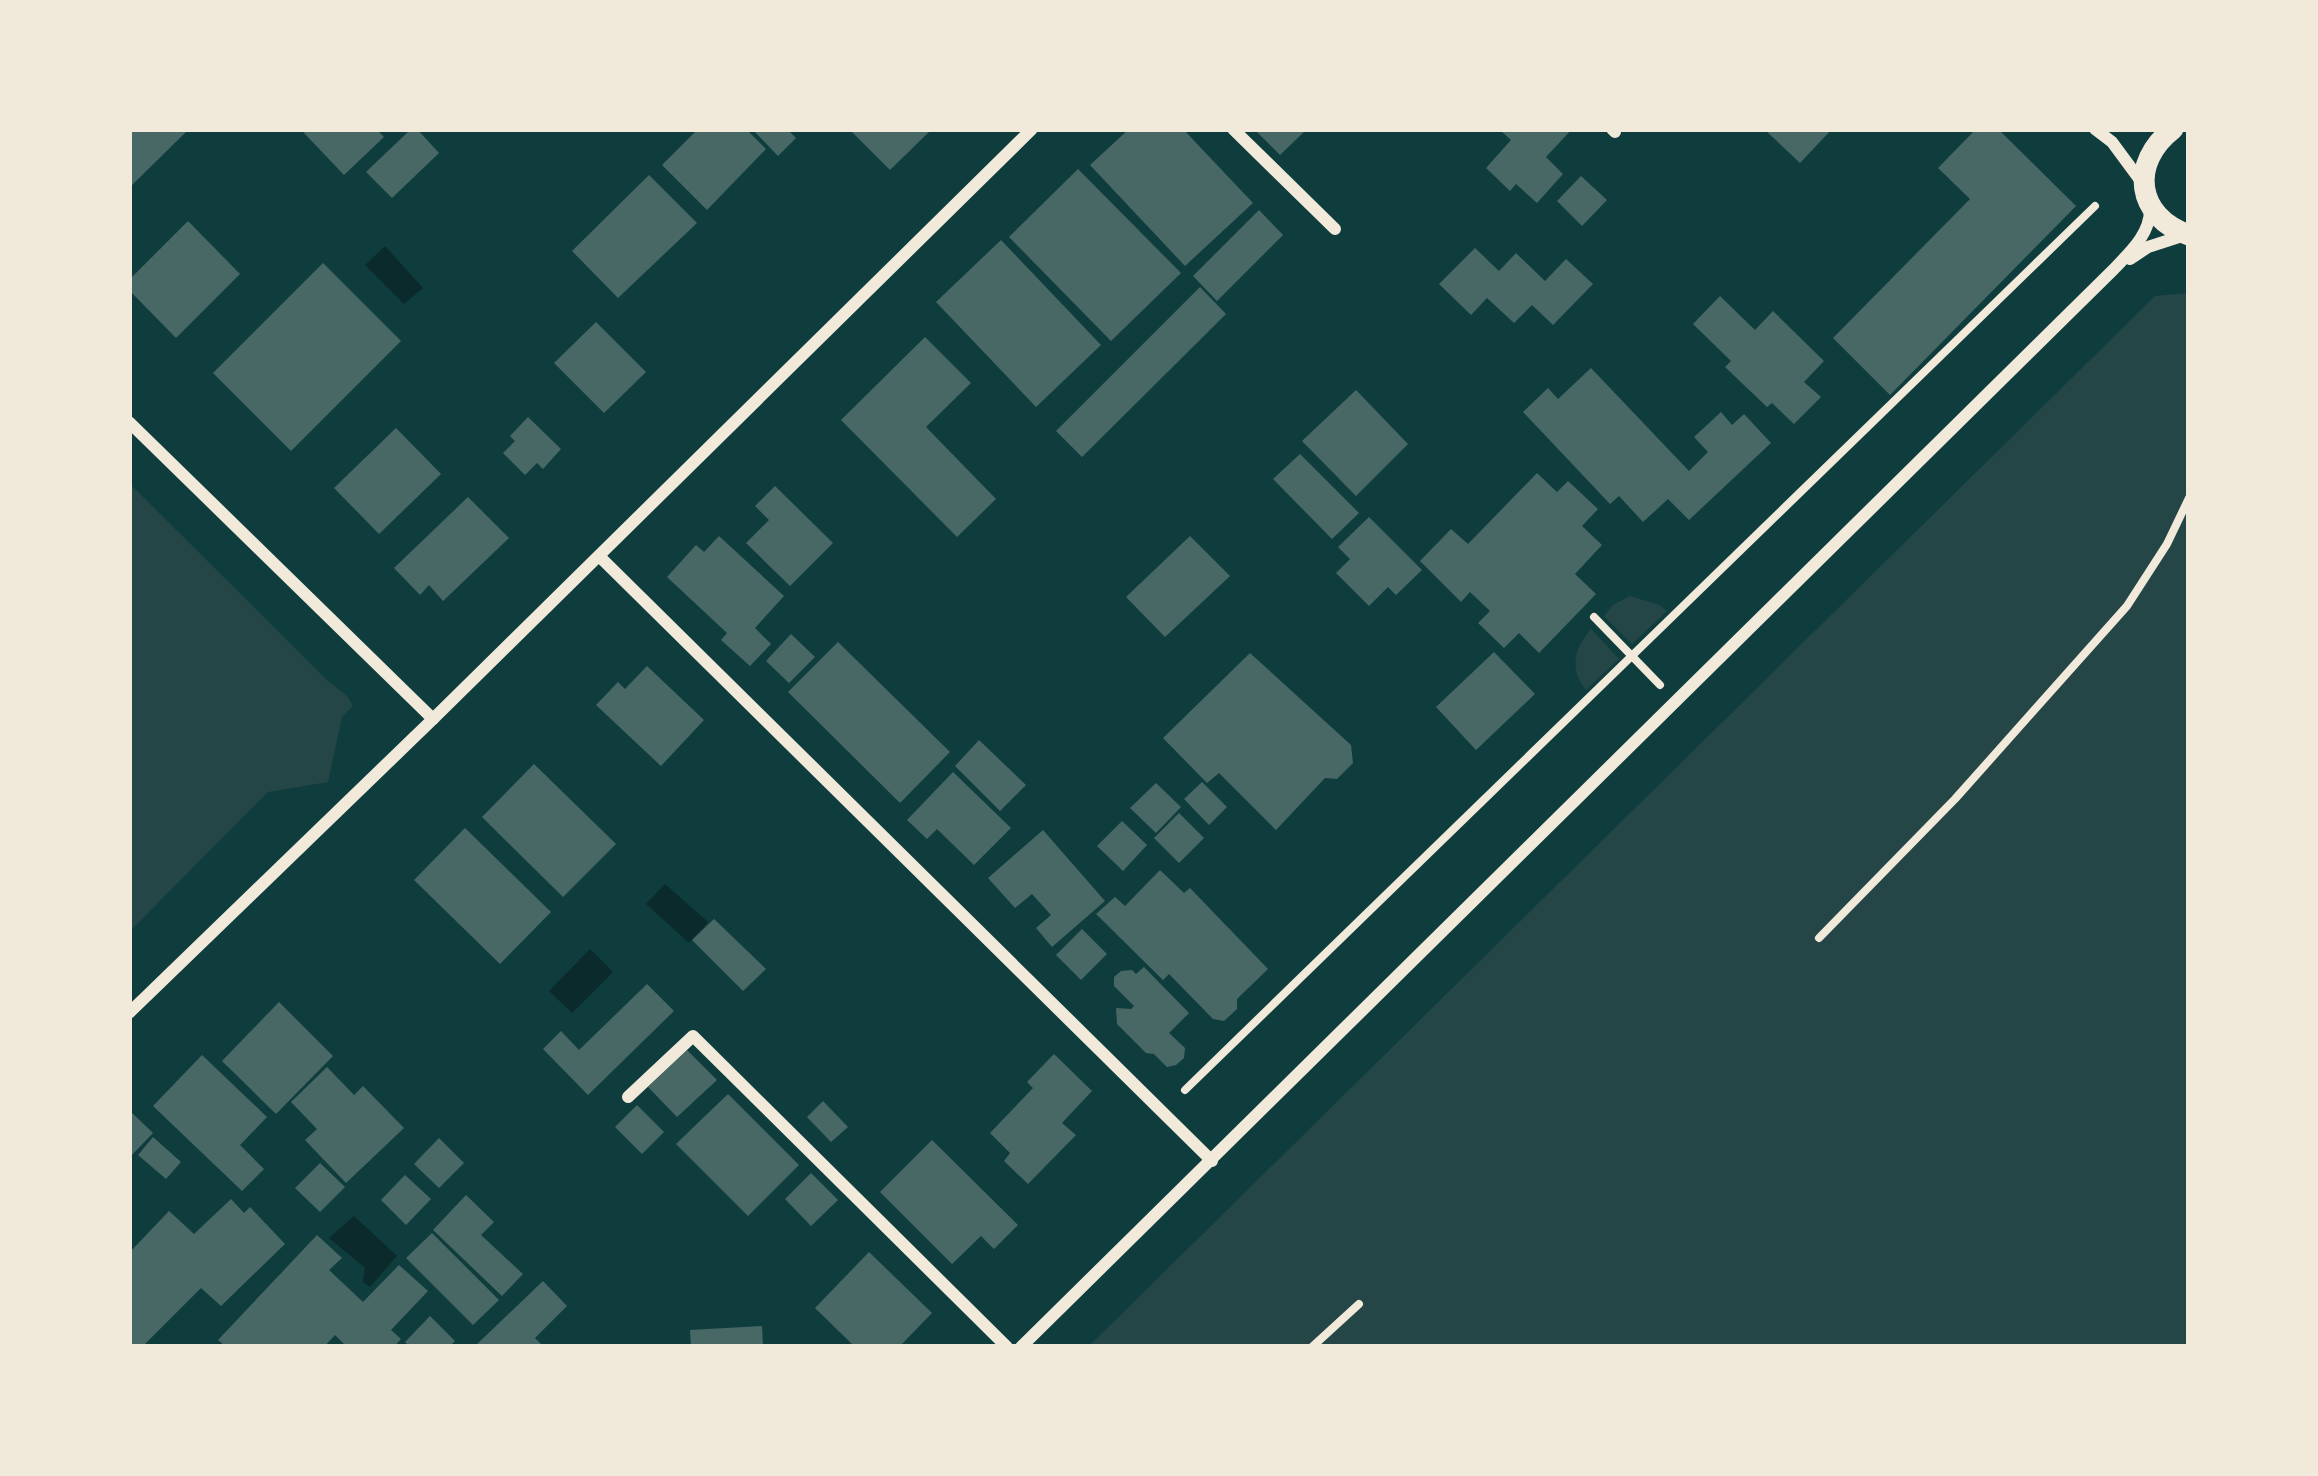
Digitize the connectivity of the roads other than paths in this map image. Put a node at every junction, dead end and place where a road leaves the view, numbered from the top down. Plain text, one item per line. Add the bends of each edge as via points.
1 (1032, 129) edge
2 (1233, 129) edge
3 (2095, 129) edge
4 (2173, 129) edge
5 (2147, 195) junction
6 (1335, 229) dead end
7 (2188, 235) edge
8 (2114, 269) junction
9 (129, 422) edge
10 (600, 557) junction
11 (434, 718) junction
12 (129, 1013) edge
13 (628, 1097) dead end
14 (1212, 1160) junction
15 (1007, 1347) edge
16 (1021, 1347) edge

1 - 10 street
2 - 6 street
3 - 5 street
4 - 5 street via 2150,152
5 - 7 street via 2171,228
5 - 8 street via 2150,221
7 - 8 street via 2147,247
8 - 14 street
9 - 11 street
10 - 11 street
10 - 14 street
11 - 12 street
13 - 15 street via 693,1036
14 - 16 street

